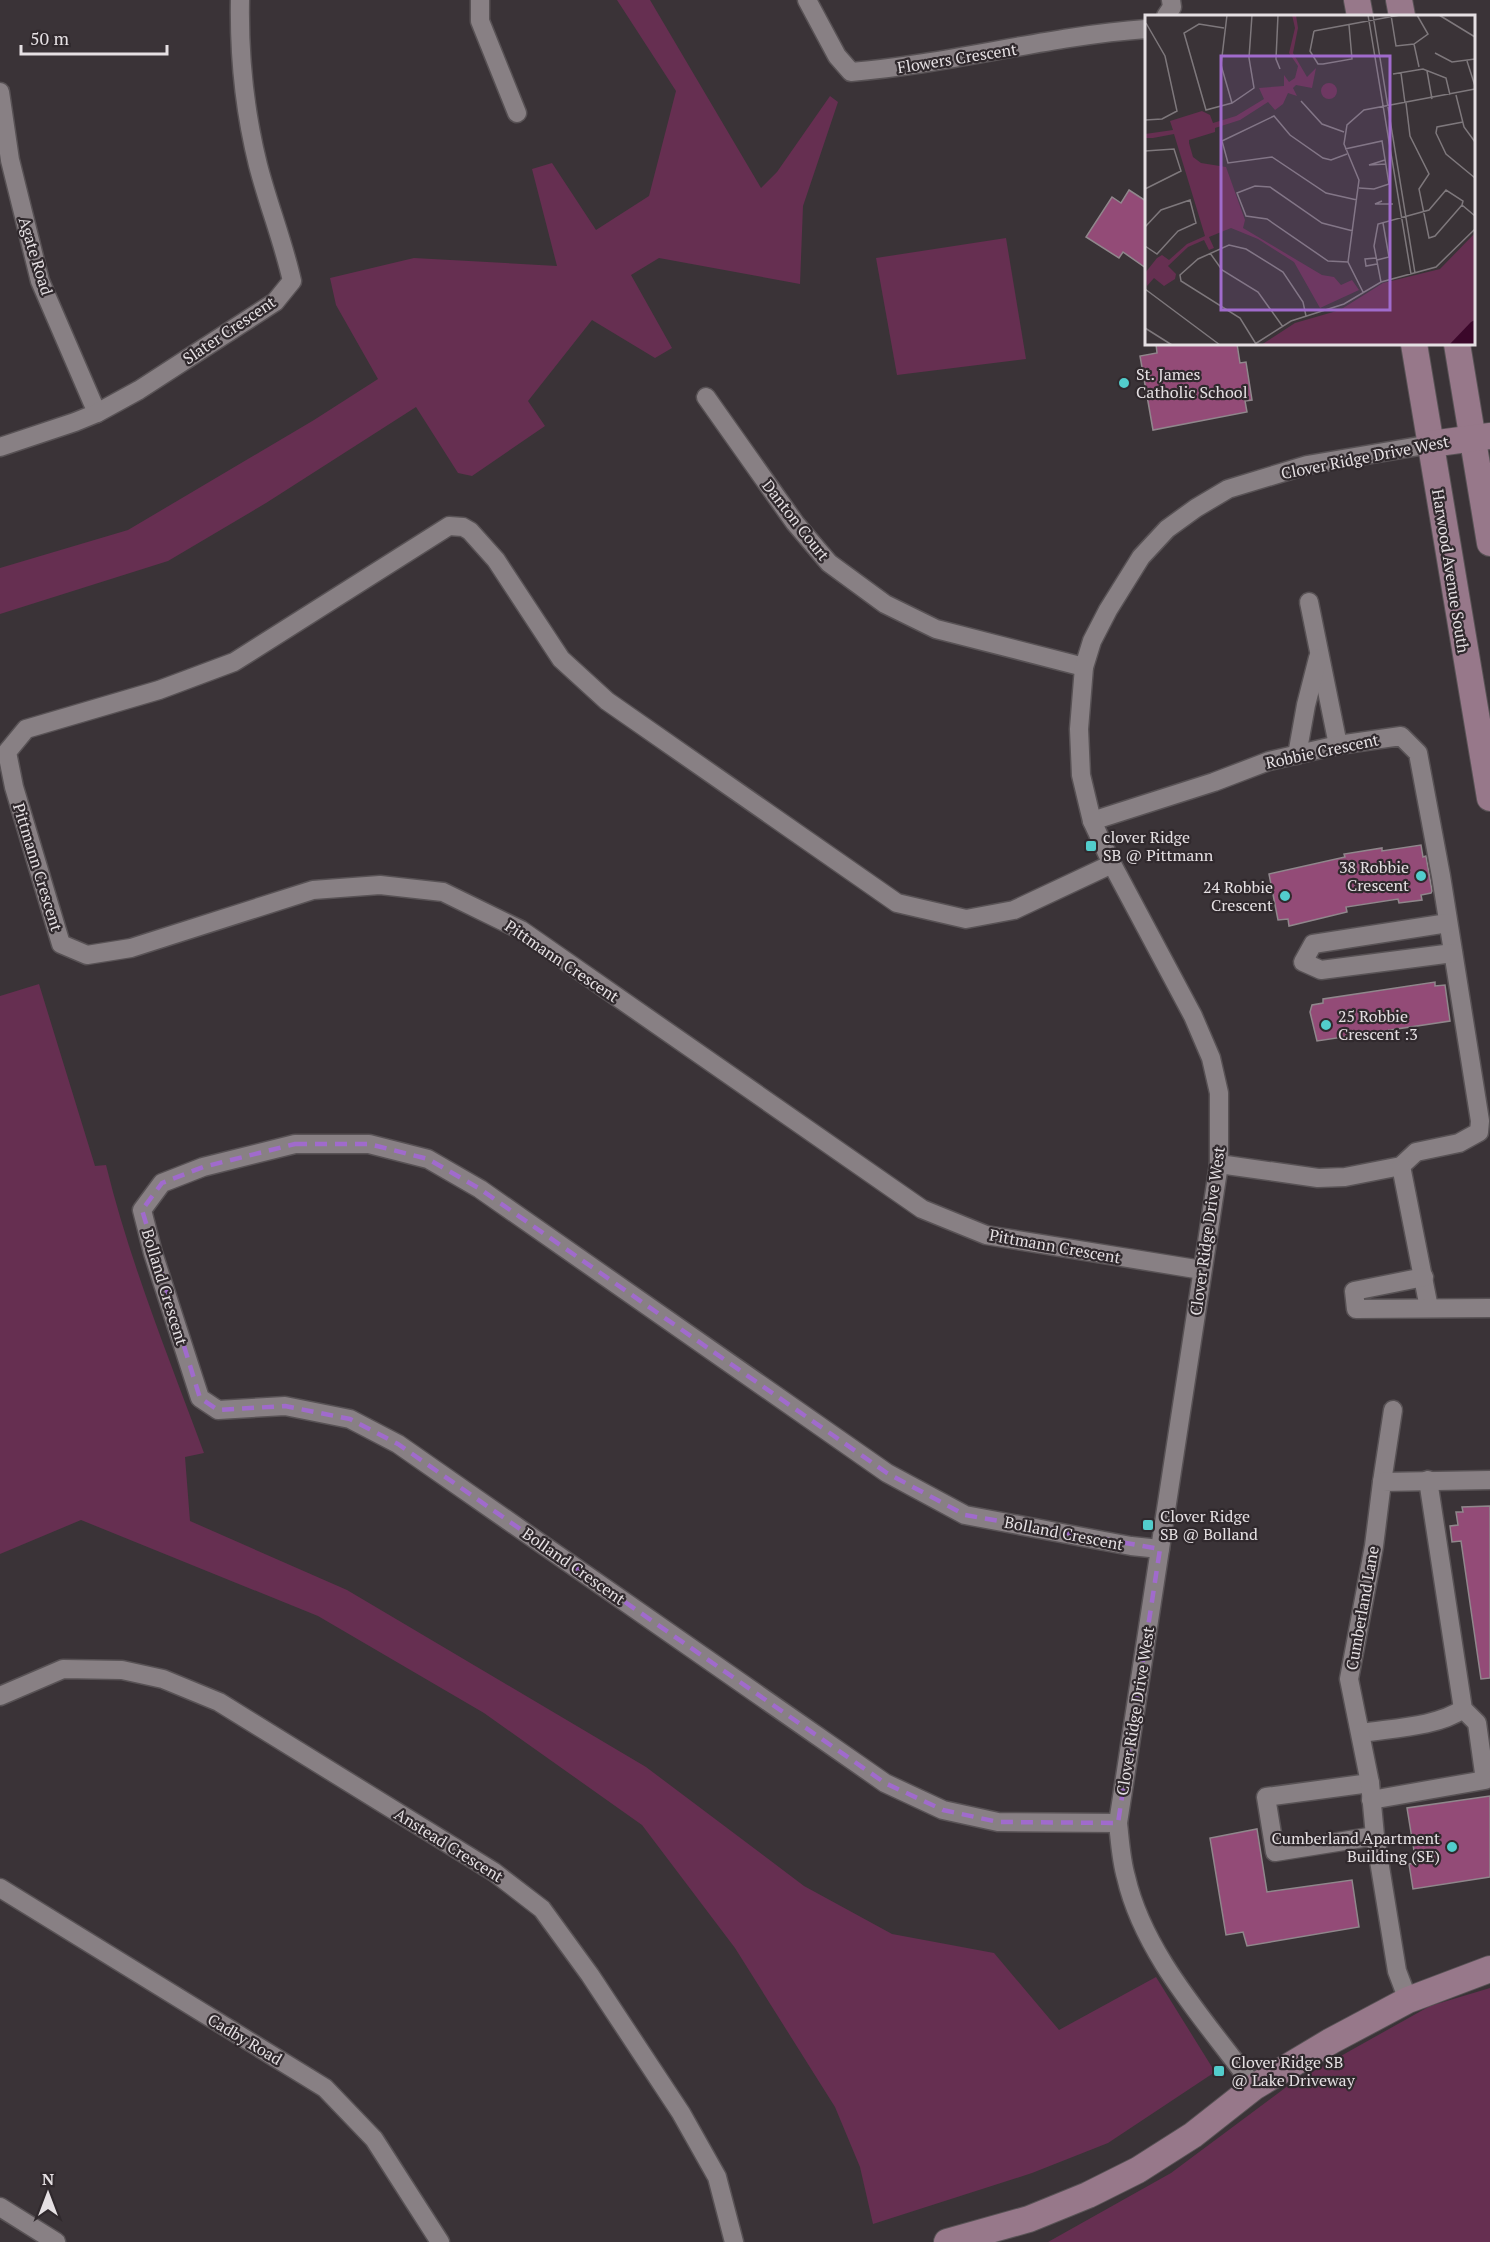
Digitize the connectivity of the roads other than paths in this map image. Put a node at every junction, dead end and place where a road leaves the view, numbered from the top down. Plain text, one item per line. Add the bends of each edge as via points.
1 (240, 0) edge
2 (480, 0) edge
3 (807, 0) edge
4 (1171, 0) edge
5 (1357, 0) edge
6 (1399, 0) edge
7 (1167, 15) edge
8 (1360, 15) edge
9 (1402, 15) edge
10 (1145, 29) edge
11 (0, 92) edge
12 (517, 113) dead end
13 (1414, 345) edge
14 (1457, 345) edge
15 (706, 396) dead end
16 (97, 413) junction
17 (1481, 437) edge
18 (1431, 444) junction
19 (0, 447) edge
20 (1490, 543) edge
21 (1309, 602) dead end
22 (1319, 656) junction
23 (1084, 667) junction
24 (1338, 745) junction
25 (1297, 755) junction
26 (1490, 798) edge
27 (1092, 821) junction
28 (1112, 864) junction
29 (1448, 923) junction
30 (1453, 953) junction
31 (1219, 1164) junction
32 (1401, 1166) junction
33 (1202, 1270) junction
34 (1424, 1277) junction
35 (1429, 1308) junction
36 (1490, 1308) edge
37 (1393, 1410) dead end
38 (1428, 1480) junction
39 (1490, 1480) edge
40 (1382, 1482) junction
41 (1160, 1549) junction
42 (0, 1696) edge
43 (1462, 1708) junction
44 (1361, 1732) junction
45 (1371, 1791) junction
46 (1118, 1823) junction
47 (1375, 1836) junction
48 (0, 1888) edge
49 (1490, 1969) edge
50 (1408, 2000) junction
51 (1254, 2087) junction
52 (0, 2207) edge
53 (56, 2242) edge
54 (440, 2242) edge
55 (734, 2242) edge
56 (947, 2242) edge

1 - 16 street, Slater Crescent via 245,89 258,165 292,281 275,302
2 - 12 street via 480,21
3 - 10 street, Flowers Crescent via 850,72 899,68
4 - 7 street
5 - 8 main road
6 - 9 main road
11 - 16 street, Agate Road via 10,160 40,281
13 - 18 main road, Harwood Avenue South
14 - 17 main road
15 - 23 street, Danton Court via 795,523 829,563 876,597 936,629
16 - 19 street, Slater Crescent
17 - 18 main road, Clover Ridge Drive West
17 - 20 main road
18 - 23 street, Clover Ridge Drive West via 1306,465 1228,489 1196,508 1167,529 1141,557 1108,610
18 - 26 main road, Harwood Avenue South
21 - 22 street
22 - 24 street
22 - 25 street
23 - 27 street, Clover Ridge Drive West via 1079,729 1081,775
24 - 25 street, Robbie Crescent
24 - 29 street, Robbie Crescent via 1401,736 1418,753
25 - 27 street, Robbie Crescent
27 - 28 street, Clover Ridge Drive West
28 - 31 street, Clover Ridge Drive West via 1193,1016 1211,1058 1218,1093
28 - 33 street, Pittmann Crescent via 1014,910 966,919 897,903 607,701 561,659 496,560 470,531 456,526 449,526 234,663 159,690 26,729 7,752 61,944 87,955 131,948 313,890 380,885 443,892 520,930 922,1209 987,1235
29 - 30 street, Robbie Crescent
29 - 30 street via 1313,944 1303,962 1321,970
30 - 32 street, Robbie Crescent via 1479,1131 1459,1143 1416,1152
31 - 32 street, Robbie Crescent via 1318,1178
31 - 33 street, Clover Ridge Drive West
32 - 34 street
33 - 41 street, Clover Ridge Drive West
34 - 35 street
34 - 35 street via 1354,1292 1356,1309
35 - 36 street
37 - 40 street, Cumberland Lane
38 - 39 street
38 - 40 street
38 - 43 street
40 - 44 street, Cumberland Lane via 1349,1679
41 - 46 street, Clover Ridge Drive West
41 - 46 street, Bolland Crescent via 965,1515 906,1484 480,1189 428,1159 369,1144 295,1144 203,1167 162,1183 141,1210 200,1398 218,1410 285,1406 350,1419 398,1444 885,1782 943,1810 998,1822
42 - 55 street, Anstead Crescent via 63,1669 122,1670 163,1679 219,1702 494,1872 542,1909 681,2113 717,2177
43 - 44 street via 1450,1717
43 - 45 street via 1477,1723 1485,1780
44 - 45 street, Cumberland Lane
45 - 47 street, Cumberland Lane
45 - 47 street via 1266,1797 1275,1852
46 - 51 street, Clover Ridge Drive West via 1126,1878 1142,1921 1172,1977
47 - 50 street, Cumberland Lane via 1397,1971
48 - 54 street, Cadby Road via 325,2088 374,2139
49 - 50 main road
50 - 51 main road
51 - 56 main road via 1193,2135 1138,2170 1029,2219
52 - 53 street

